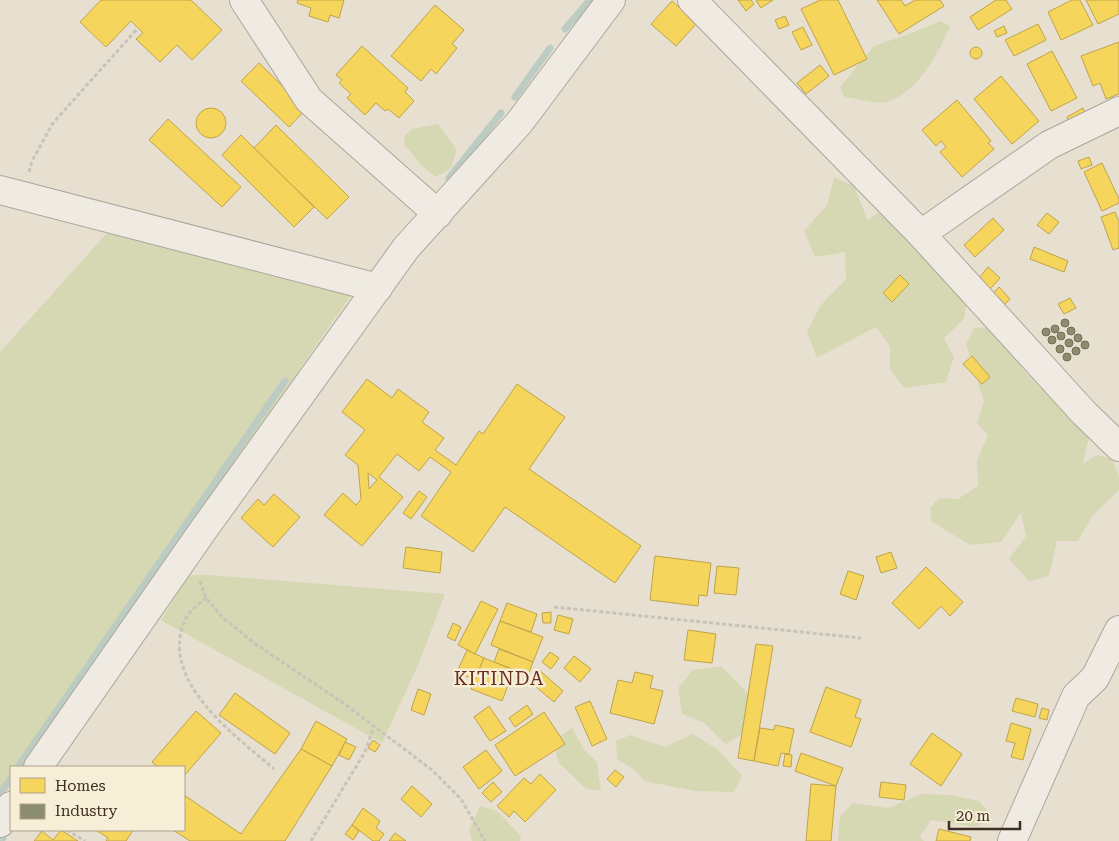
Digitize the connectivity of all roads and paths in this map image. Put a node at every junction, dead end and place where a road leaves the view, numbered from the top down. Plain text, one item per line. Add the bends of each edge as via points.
1 (244, 0) edge
2 (611, 0) edge
3 (692, 0) edge
4 (138, 28) dead end
5 (1119, 111) edge
6 (11, 193) edge
7 (438, 214) junction
8 (921, 234) junction
9 (378, 288) junction
10 (1119, 447) edge
11 (198, 576) dead end
12 (206, 598) junction
13 (554, 607) dead end
14 (1119, 630) edge
15 (861, 638) dead end
16 (374, 726) junction
17 (39, 766) edge
18 (274, 769) dead end
19 (10, 808) edge
20 (0, 823) edge
21 (69, 831) edge
22 (85, 841) edge
23 (311, 841) edge
24 (484, 841) edge
25 (1012, 841) edge

1 - 7 street via 309,100
2 - 7 street via 519,123
3 - 8 street
4 - 6 path via 53,123
5 - 8 street via 1049,145
6 - 9 street
7 - 9 street via 406,248
8 - 10 street
9 - 17 street
11 - 12 path
12 - 16 path via 223,618 257,645
12 - 18 path via 185,619 179,641 182,664 190,684 222,724
13 - 15 path
14 - 25 street via 1094,678 1076,696
16 - 23 path via 365,752
16 - 24 path via 432,770 461,799
19 - 20 street
21 - 22 path

